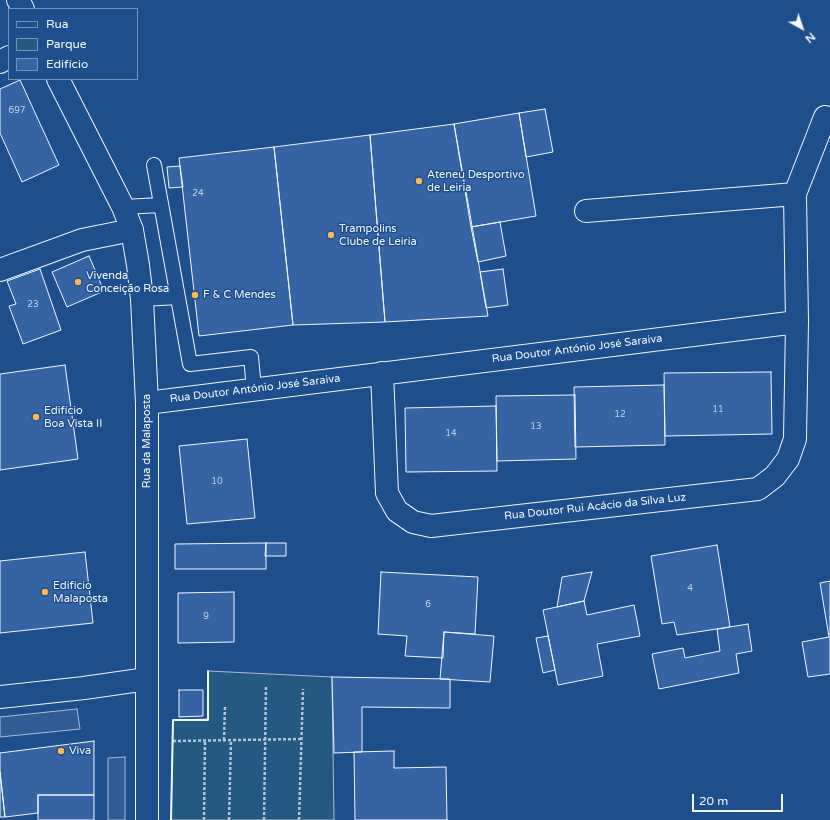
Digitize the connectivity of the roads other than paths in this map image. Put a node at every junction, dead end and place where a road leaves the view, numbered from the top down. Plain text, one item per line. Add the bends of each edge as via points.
1 (59, 80) edge
2 (825, 117) dead end
3 (154, 165) dead end
4 (795, 194) junction
5 (161, 205) junction
6 (124, 207) junction
7 (586, 211) dead end
8 (132, 230) junction
9 (0, 270) edge
10 (178, 297) junction
11 (142, 298) junction
12 (797, 322) junction
13 (382, 373) junction
14 (254, 389) junction
15 (147, 403) junction
16 (147, 679) junction
17 (0, 697) edge
18 (148, 820) edge

1 - 6 street, Rua da Malaposta
2 - 4 street
3 - 5 lane
4 - 7 street
4 - 12 street
5 - 6 lane
5 - 10 lane
6 - 8 street, Rua da Malaposta
8 - 9 street via 82,240
8 - 11 street, Rua da Malaposta
10 - 11 lane
10 - 14 lane via 190,364 251,357
11 - 15 street, Rua da Malaposta
12 - 13 street, Rua Doutor António José Saraiva
12 - 13 street, Rua Doutor Rui Acácio da Silva Luz via 795,439 788,459 775,476 758,489 431,526 413,522 396,511 387,493
13 - 14 street, Rua Doutor António José Saraiva
14 - 15 street, Rua Doutor António José Saraiva
15 - 16 street, Rua da Malaposta
16 - 17 street
16 - 18 street, Rua da Malaposta

